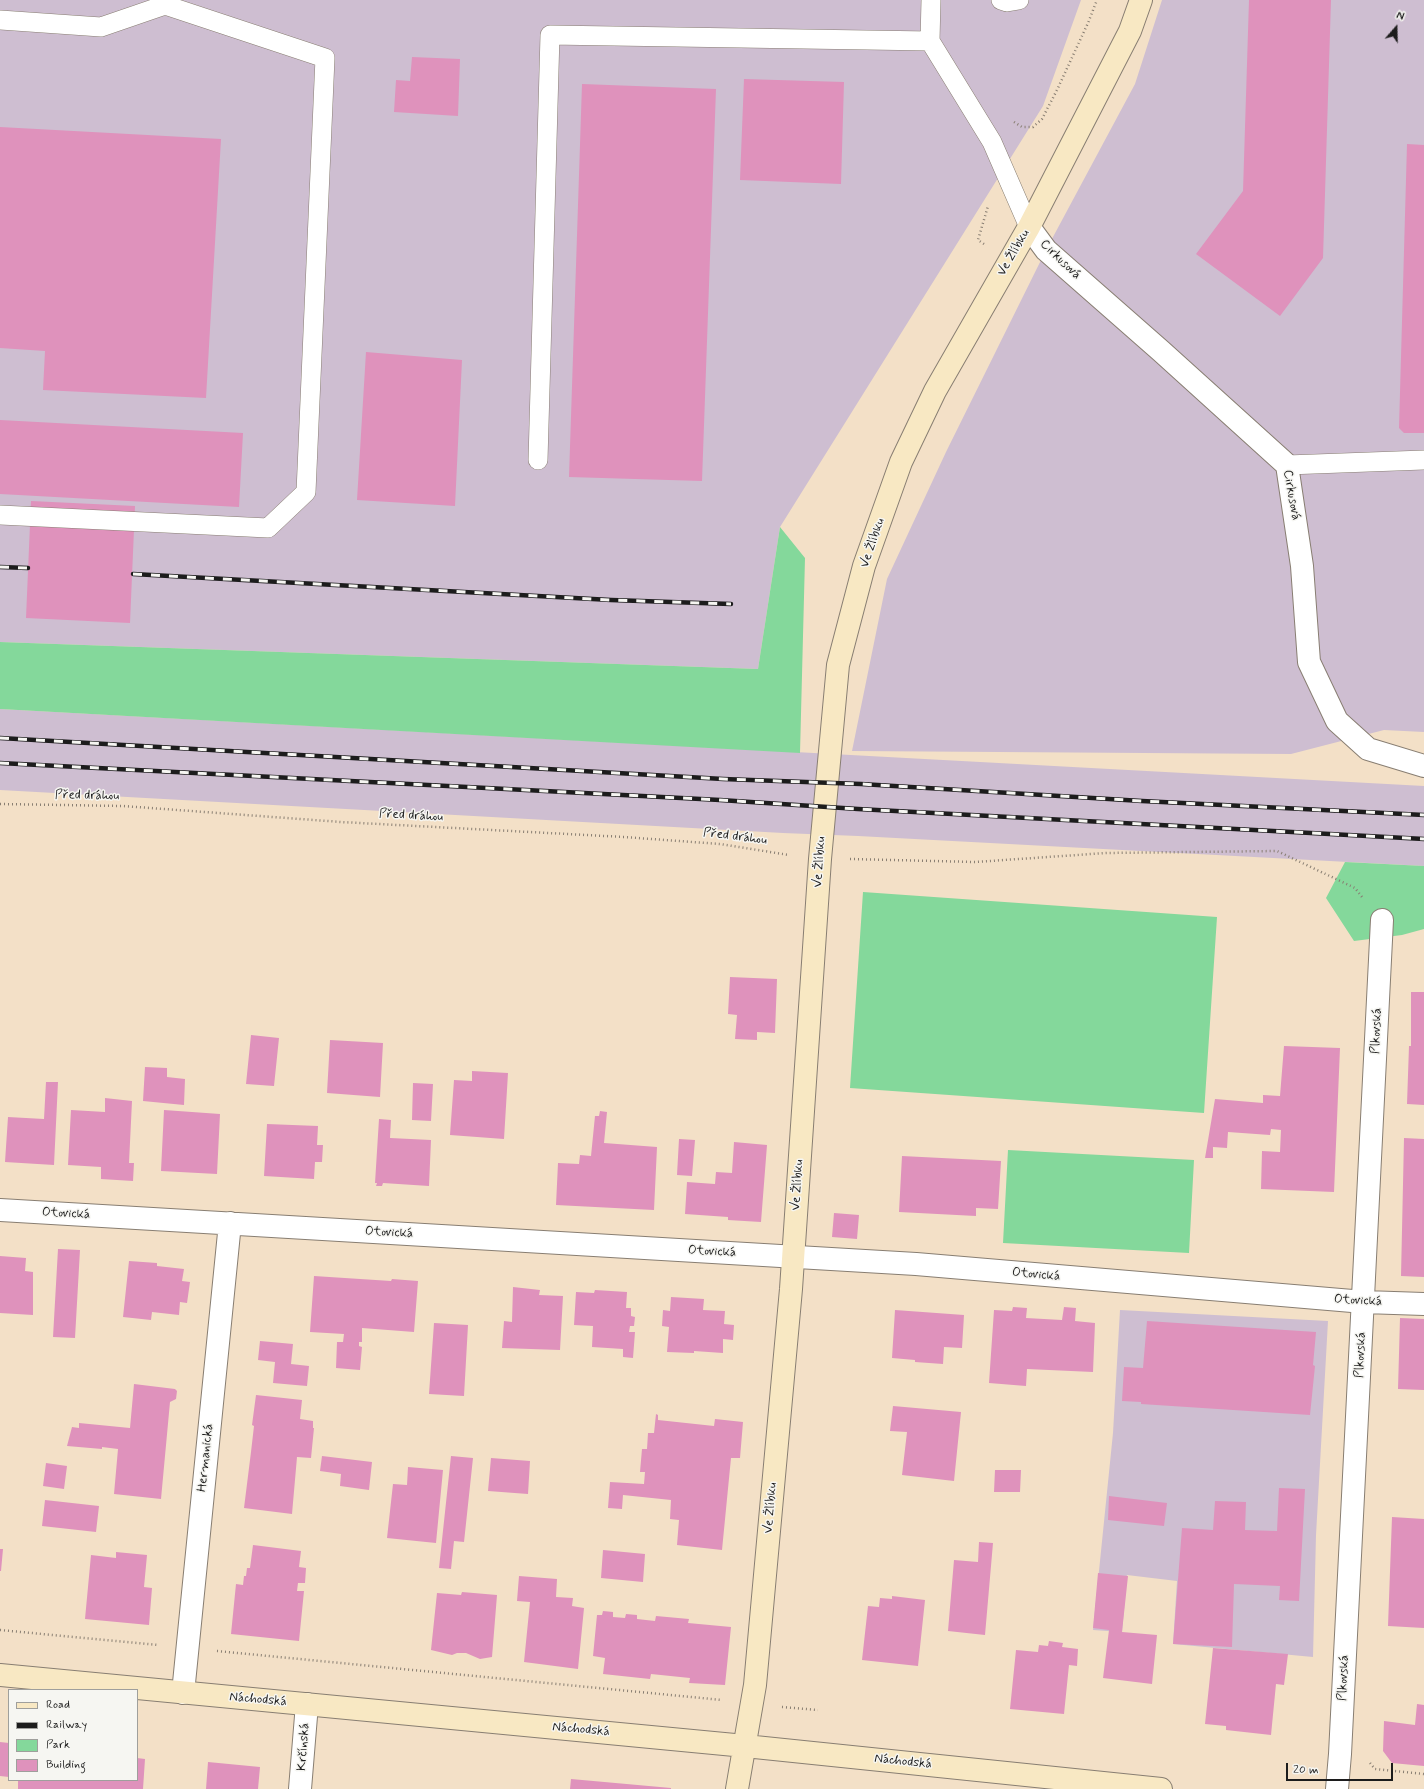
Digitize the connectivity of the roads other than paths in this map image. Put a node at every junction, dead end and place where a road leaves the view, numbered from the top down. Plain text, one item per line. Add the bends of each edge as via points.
1 (931, 0) edge
2 (1001, 0) edge
3 (1019, 0) edge
4 (1141, 0) edge
5 (165, 3) edge
6 (0, 20) edge
7 (930, 41) junction
8 (1029, 227) junction
9 (538, 460) dead end
10 (1424, 460) edge
11 (1287, 465) junction
12 (0, 515) edge
13 (1424, 766) edge
14 (1382, 920) road end
15 (0, 1210) edge
16 (230, 1223) junction
17 (794, 1257) junction
18 (1364, 1302) junction
19 (1424, 1304) edge
20 (0, 1675) edge
21 (182, 1693) junction
22 (307, 1704) junction
23 (745, 1746) junction
24 (300, 1789) edge
25 (737, 1789) edge
26 (1161, 1789) edge
27 (1337, 1789) edge

1 - 7 lane
2 - 3 lane
4 - 8 street, Ve Žlíbku via 1130,31
5 - 6 lane via 101,27
5 - 12 lane via 325,58 306,492 268,528
7 - 8 lane via 992,142
7 - 9 lane via 550,35
8 - 11 street, Cirkusová via 1046,250
8 - 17 street, Ve Žlíbku via 935,390 901,462 864,566 838,665 820,858
10 - 11 lane
11 - 13 street, Cirkusová via 1302,566 1309,662 1337,721 1342,726 1368,748
14 - 18 street, Plkovská
15 - 16 street, Otovická
16 - 17 street, Otovická
16 - 21 street, Hermanická
17 - 18 street, Otovická via 923,1265
17 - 23 street, Ve Žlíbku via 755,1684
18 - 19 street, Otovická
18 - 27 street, Plkovská
20 - 21 street, Náchodská
21 - 22 street, Náchodská
22 - 23 street, Náchodská
22 - 24 street, Krčínská
23 - 25 street, Ve Žlíbku
23 - 26 street, Náchodská

